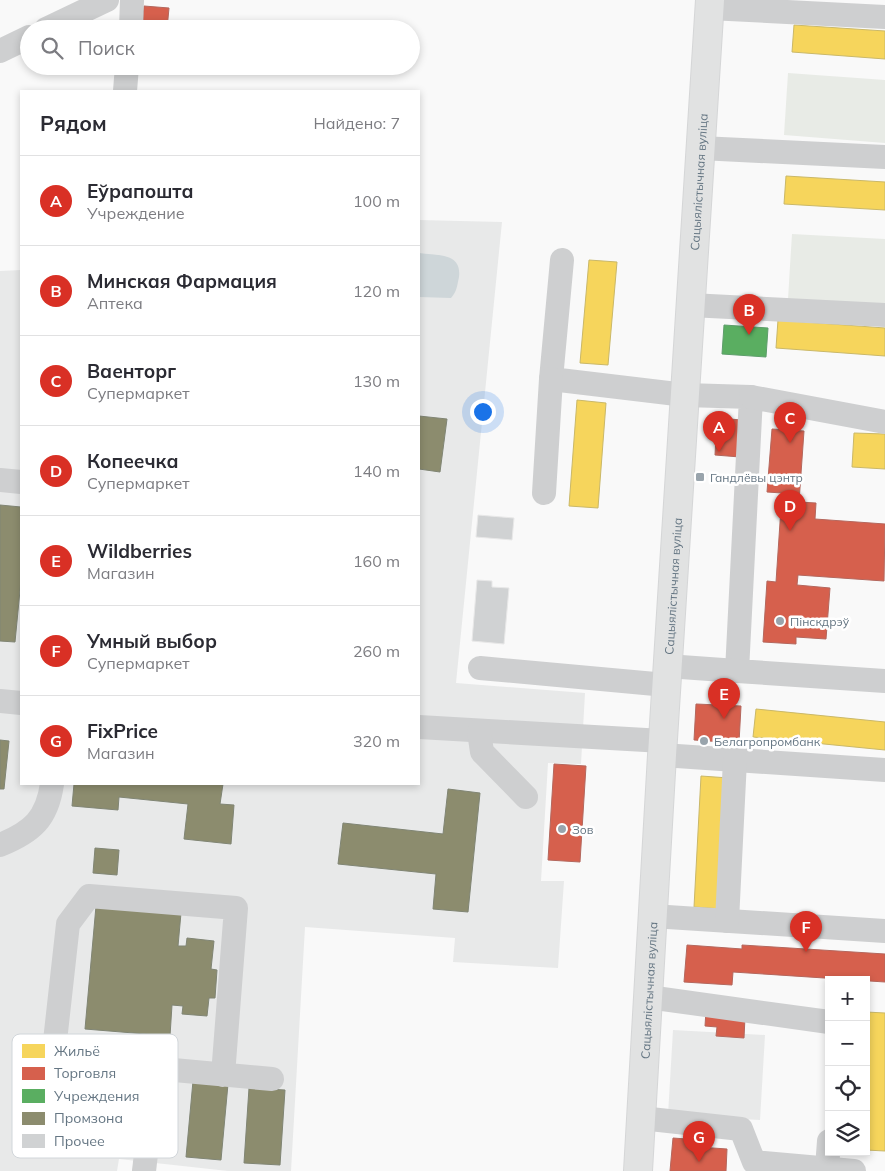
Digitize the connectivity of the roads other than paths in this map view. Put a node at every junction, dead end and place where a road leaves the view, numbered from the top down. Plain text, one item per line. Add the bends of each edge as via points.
1 (107, 0) edge
2 (132, 0) edge
3 (710, 4) edge
4 (885, 17) edge
5 (65, 20) edge
6 (131, 20) edge
7 (20, 41) edge
8 (0, 51) edge
9 (127, 75) edge
10 (125, 90) edge
11 (700, 148) junction
12 (885, 157) edge
13 (562, 260) dead end
14 (690, 305) junction
15 (885, 315) edge
16 (551, 379) junction
17 (685, 395) junction
18 (751, 397) junction
19 (885, 422) edge
20 (0, 480) edge
21 (20, 482) edge
22 (544, 493) dead end
23 (480, 668) dead end
24 (737, 671) junction
25 (667, 675) junction
26 (885, 681) edge
27 (0, 700) edge
28 (20, 703) edge
29 (420, 728) edge
30 (479, 731) junction
31 (662, 748) junction
32 (735, 760) junction
33 (885, 770) edge
34 (52, 785) edge
35 (526, 797) dead end
36 (0, 845) edge
37 (652, 916) junction
38 (727, 921) junction
39 (885, 931) edge
40 (648, 997) junction
41 (825, 1021) edge
42 (56, 1034) edge
43 (178, 1071) edge
44 (223, 1074) junction
45 (272, 1079) dead end
46 (641, 1118) junction
47 (828, 1156) edge
48 (146, 1158) edge
49 (828, 1168) junction
50 (144, 1171) edge
51 (638, 1171) edge
52 (854, 1171) edge

1 - 5 lane
2 - 6 lane
3 - 4 lane
3 - 11 main road, Сацыялістычная вуліца
7 - 8 lane
9 - 10 lane
11 - 12 lane
11 - 14 main road, Сацыялістычная вуліца
13 - 16 lane
14 - 15 lane
14 - 17 main road, Сацыялістычная вуліца
16 - 17 lane
16 - 22 lane
17 - 18 lane
17 - 25 main road, Сацыялістычная вуліца
18 - 19 lane
18 - 24 lane
20 - 21 lane
23 - 25 lane
24 - 25 lane
24 - 26 lane
25 - 31 main road, Сацыялістычная вуліца
27 - 28 lane
29 - 30 lane
30 - 31 lane
30 - 35 lane via 482,752
31 - 32 lane
31 - 37 main road, Сацыялістычная вуліца
32 - 33 lane
32 - 38 lane
34 - 36 lane via 47,807 36,824 19,837
37 - 38 lane
37 - 40 main road, Сацыялістычная вуліца
38 - 39 lane
40 - 41 lane
40 - 46 main road, Сацыялістычная вуліца
42 - 44 lane via 68,924 89,896 236,908
43 - 44 lane
44 - 45 lane
46 - 49 lane via 741,1129 754,1162
46 - 51 main road, Сацыялістычная вуліца
47 - 49 lane
48 - 50 lane
49 - 52 lane

